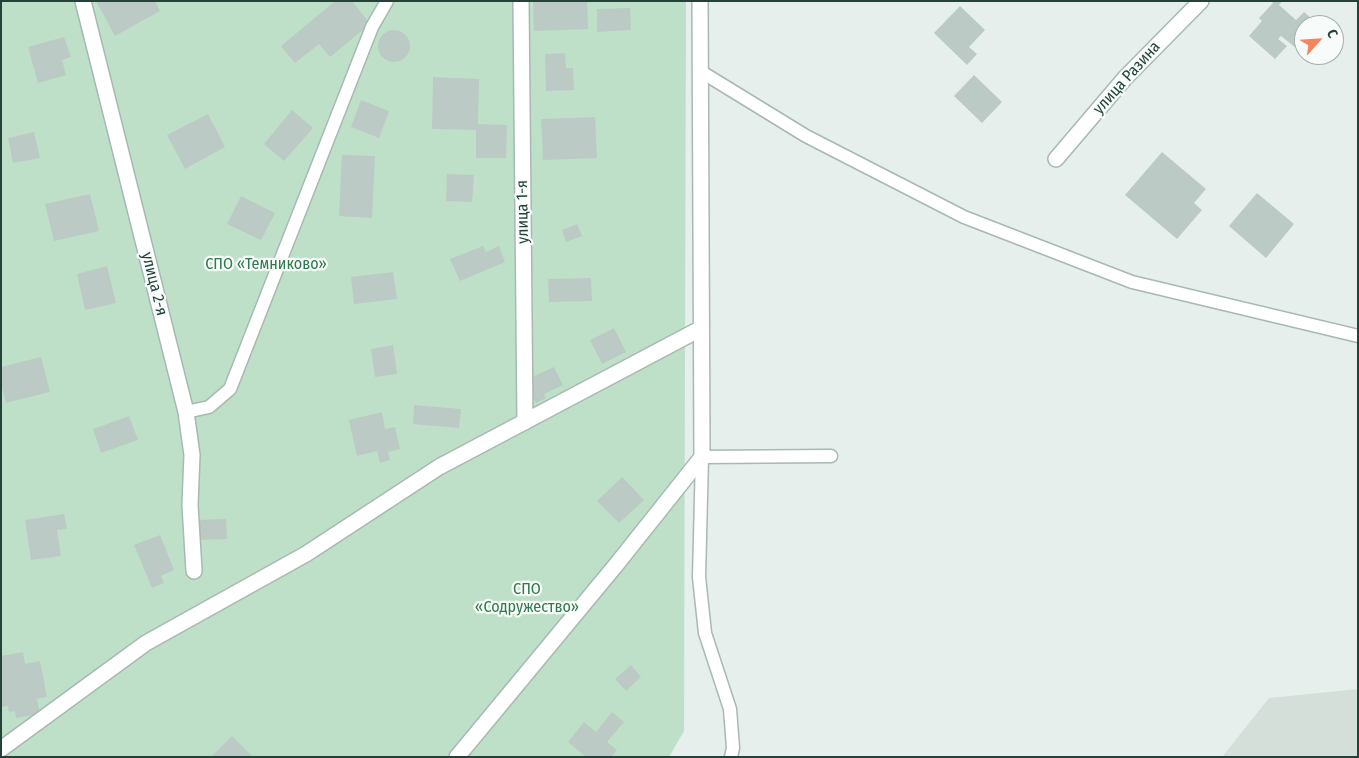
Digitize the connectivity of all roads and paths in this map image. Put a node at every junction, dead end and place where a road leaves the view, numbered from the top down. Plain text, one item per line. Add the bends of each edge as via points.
1 (83, 1) edge
2 (387, 1) edge
3 (521, 1) edge
4 (700, 1) edge
5 (1202, 1) edge
6 (700, 71) junction
7 (1056, 159) dead end
8 (700, 329) junction
9 (1358, 336) edge
10 (186, 412) junction
11 (525, 422) junction
12 (831, 456) dead end
13 (702, 457) junction
14 (194, 572) dead end
15 (1, 749) edge
16 (457, 757) edge
17 (731, 757) edge

1 - 10 street, улица 2-я
2 - 10 lane via 372,28 230,389 209,407
3 - 11 street, улица 1-я
4 - 6 street
5 - 7 street, улица Разина via 1125,78
6 - 8 street
6 - 9 lane via 806,136 964,217 1132,282
8 - 11 street
8 - 13 street
10 - 14 street, улица 2-я via 192,455 190,505
11 - 15 street via 439,468 306,554 146,643
12 - 13 lane
13 - 16 street
13 - 17 lane via 699,577 705,633 730,709

